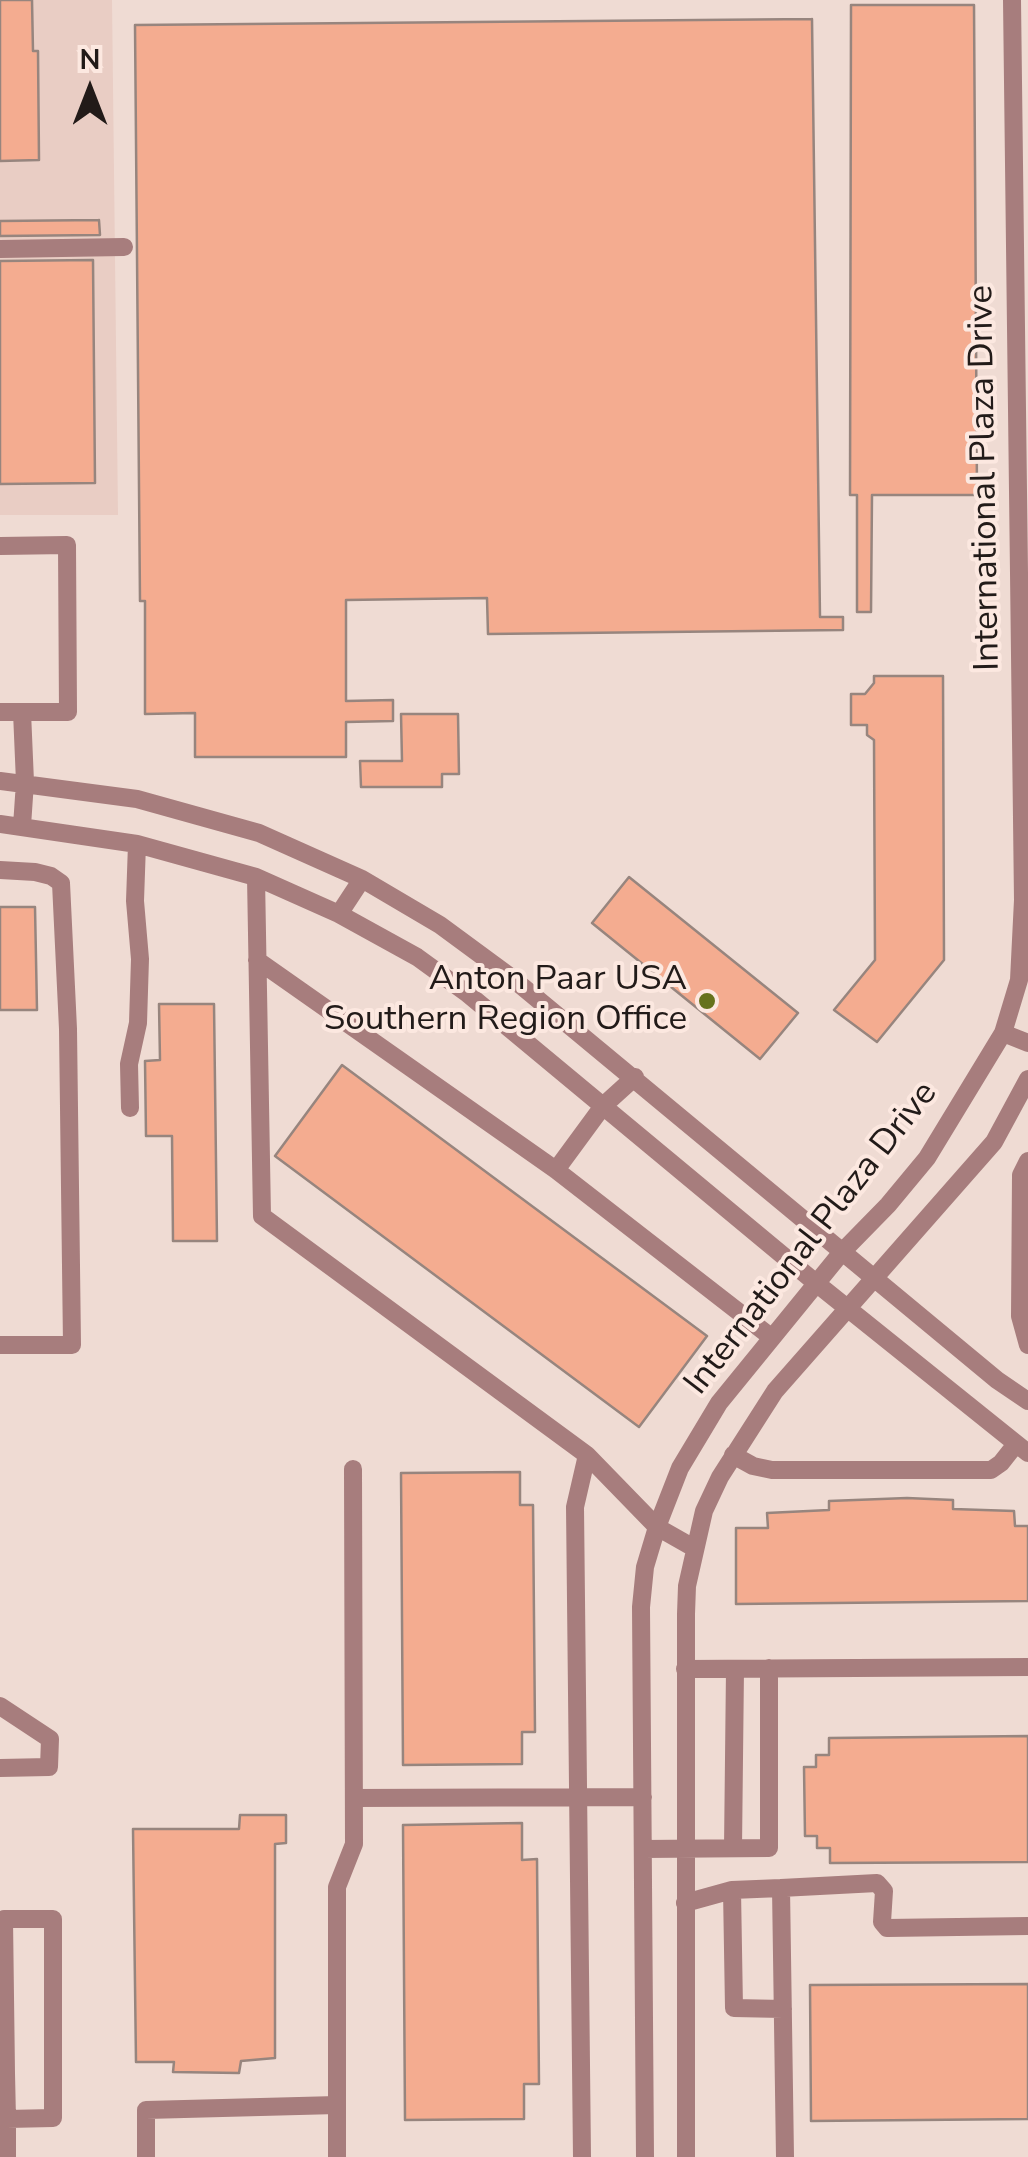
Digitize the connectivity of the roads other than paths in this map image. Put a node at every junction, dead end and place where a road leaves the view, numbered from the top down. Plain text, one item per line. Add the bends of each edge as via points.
1 (1012, 0) edge
2 (1022, 187) edge
3 (124, 247) dead end
4 (0, 248) edge
5 (1023, 476) edge
6 (0, 546) edge
7 (0, 712) edge
8 (22, 712) junction
9 (1025, 762) edge
10 (0, 781) edge
11 (25, 782) junction
12 (0, 824) edge
13 (22, 826) junction
14 (137, 844) junction
15 (0, 870) edge
16 (256, 877) junction
17 (362, 878) junction
18 (340, 914) junction
19 (257, 960) junction
20 (1003, 1033) junction
21 (1028, 1043) edge
22 (635, 1077) junction
23 (1025, 1092) edge
24 (603, 1106) junction
25 (130, 1108) dead end
26 (1028, 1161) edge
27 (556, 1170) junction
28 (842, 1252) junction
29 (876, 1280) junction
30 (816, 1282) junction
31 (848, 1309) junction
32 (771, 1337) junction
33 (0, 1345) edge
34 (1028, 1346) edge
35 (1028, 1400) edge
36 (1022, 1449) edge
37 (587, 1455) junction
38 (733, 1455) junction
39 (353, 1469) dead end
40 (656, 1527) junction
41 (694, 1548) junction
42 (1028, 1667) edge
43 (769, 1668) junction
44 (686, 1669) junction
45 (735, 1669) junction
46 (0, 1706) edge
47 (0, 1768) edge
48 (579, 1797) junction
49 (643, 1797) junction
50 (354, 1798) junction
51 (733, 1848) junction
52 (643, 1849) junction
53 (685, 1849) junction
54 (782, 1888) junction
55 (732, 1890) junction
56 (685, 1904) junction
57 (1028, 1926) edge
58 (784, 2009) junction
59 (3, 2073) edge
60 (336, 2105) junction
61 (3, 2119) edge
62 (8, 2157) edge
63 (146, 2157) edge
64 (336, 2157) edge
65 (582, 2157) edge
66 (645, 2157) edge
67 (686, 2157) edge
68 (785, 2157) edge

1 - 2 street, International Plaza Drive
2 - 5 street, International Plaza Drive
3 - 4 street
5 - 9 street, International Plaza Drive
6 - 8 street via 67,545 68,712
7 - 8 street
8 - 11 street
9 - 20 street, International Plaza Drive via 1020,980
10 - 11 street
11 - 13 street
11 - 17 street via 200,815
12 - 13 street
13 - 14 street
14 - 16 street
14 - 25 street via 140,960
15 - 33 street via 36,872 61,883 72,1345
16 - 18 street
16 - 19 street
17 - 18 street
17 - 22 street via 467,944
18 - 24 street via 468,994
19 - 27 street
19 - 37 street via 262,1216
20 - 21 street
20 - 28 street, International Plaza Drive via 927,1158
22 - 24 street
22 - 28 street
23 - 29 street, International Plaza Drive via 994,1142
24 - 27 street
24 - 30 street
26 - 34 street via 1020,1176 1020,1316
27 - 32 street
28 - 29 street
28 - 30 street, International Plaza Drive
29 - 31 street, International Plaza Drive
29 - 35 street
30 - 31 street
30 - 32 street, International Plaza Drive
31 - 36 street
31 - 38 street, International Plaza Drive via 776,1390
32 - 40 street, International Plaza Drive via 719,1403 680,1468
36 - 38 street via 992,1470 772,1470
37 - 40 street
37 - 48 street via 575,1506
38 - 41 street, International Plaza Drive via 704,1511
39 - 50 street
40 - 41 street
40 - 49 street, International Plaza Drive via 641,1608
41 - 44 street, International Plaza Drive
42 - 43 street
43 - 45 street
43 - 51 street via 772,1842 764,1849
44 - 45 street
44 - 53 street, International Plaza Drive
45 - 51 street
46 - 47 street via 50,1739 49,1767
48 - 49 street
48 - 50 street
48 - 65 street
49 - 52 street, International Plaza Drive
50 - 60 street via 354,1844 337,1887
51 - 53 street
52 - 53 street
52 - 66 street, International Plaza Drive
53 - 56 street, International Plaza Drive
54 - 55 street
54 - 57 street via 877,1883 884,1891 887,1928
54 - 58 street
55 - 56 street
55 - 58 street via 734,2008
56 - 67 street, International Plaza Drive
58 - 68 street
59 - 61 street
59 - 61 street via 4,1919 53,1919 53,2118
60 - 63 street via 146,2110
60 - 64 street
61 - 62 street

